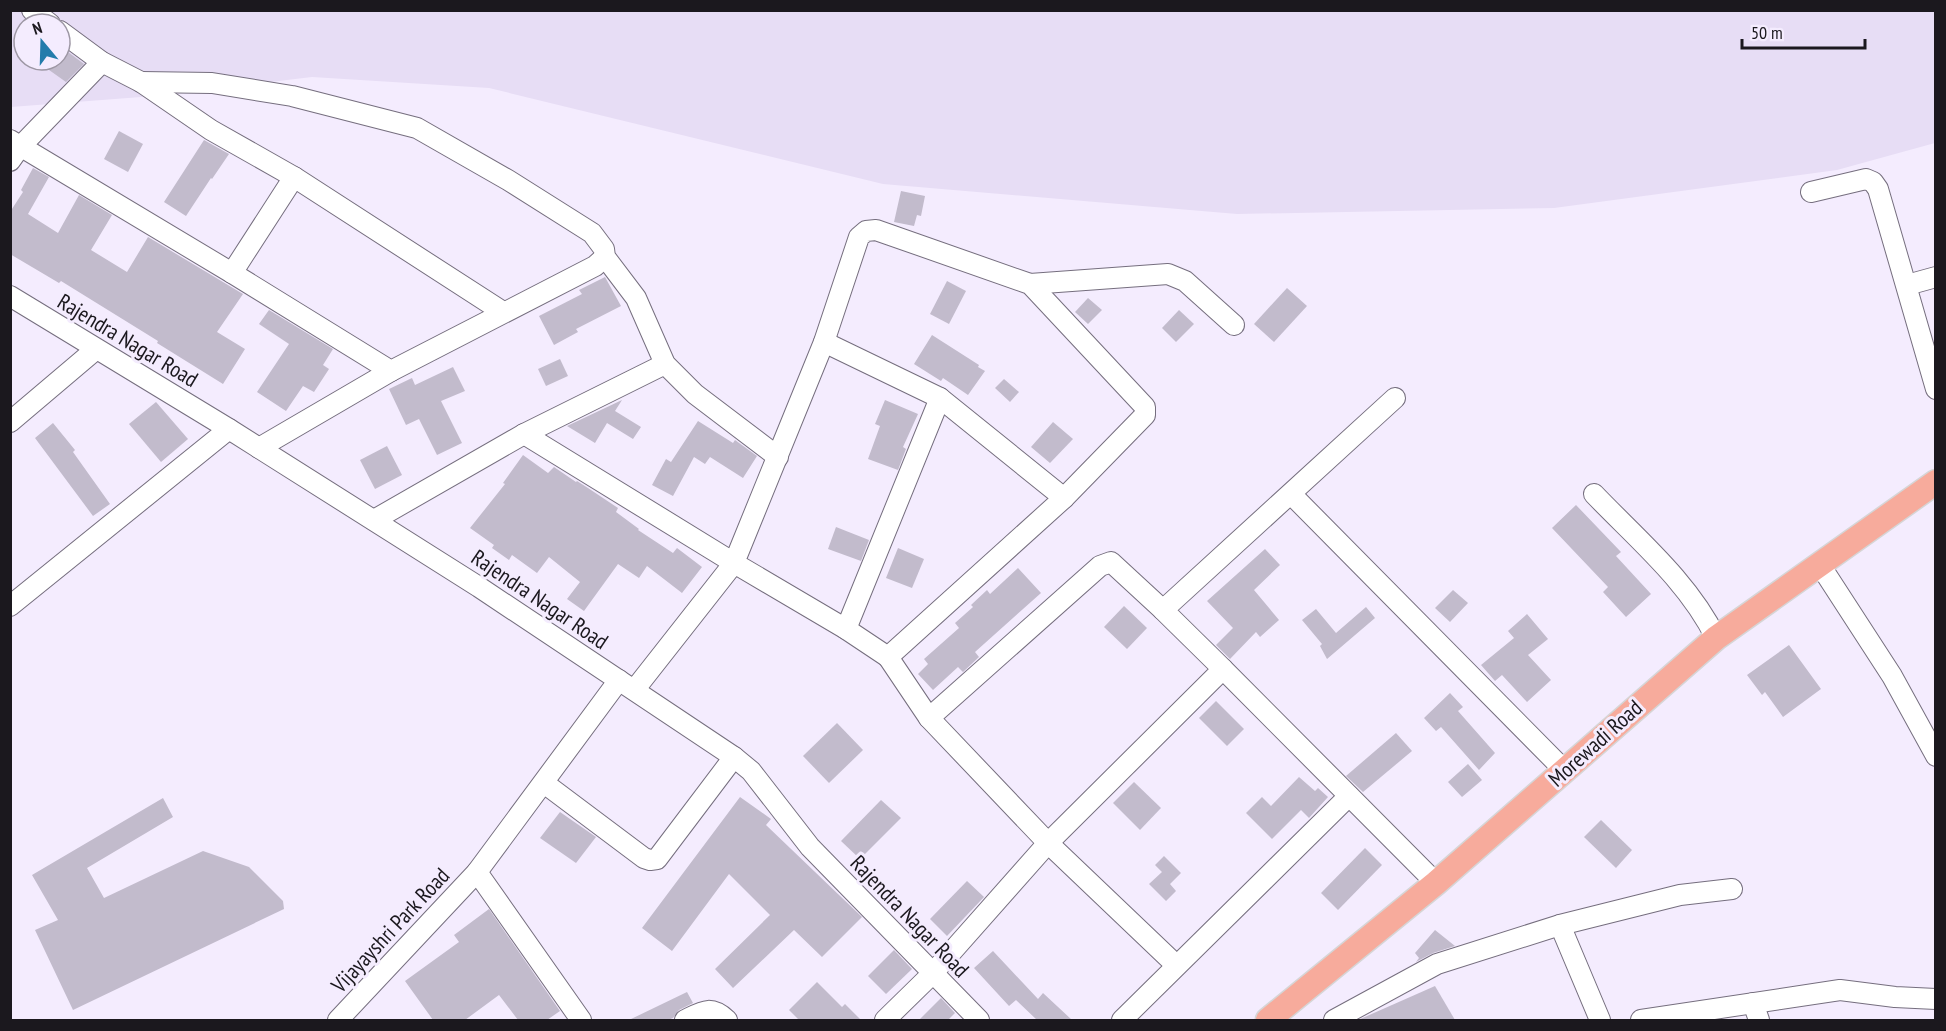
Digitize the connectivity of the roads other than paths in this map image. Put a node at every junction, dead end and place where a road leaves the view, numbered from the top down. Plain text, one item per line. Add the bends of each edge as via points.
1 (72, 40) edge
2 (102, 62) junction
3 (141, 82) junction
4 (14, 149) edge
5 (294, 177) junction
6 (1811, 192) dead end
7 (605, 257) junction
8 (232, 273) junction
9 (1935, 277) edge
10 (1030, 284) junction
11 (1907, 285) junction
12 (10, 296) edge
13 (504, 312) junction
14 (1234, 325) dead end
15 (824, 342) junction
16 (96, 350) junction
17 (665, 364) junction
18 (391, 371) junction
19 (1935, 389) edge
20 (940, 398) junction
21 (1395, 398) dead end
22 (10, 422) edge
23 (229, 429) junction
24 (524, 434) junction
25 (259, 448) junction
26 (778, 457) junction
27 (1935, 482) edge
28 (1291, 494) junction
29 (1594, 494) dead end
30 (1064, 498) junction
31 (374, 520) junction
32 (734, 563) junction
33 (1820, 565) junction
34 (10, 606) edge
35 (1163, 610) junction
36 (846, 629) junction
37 (1716, 638) junction
38 (888, 657) junction
39 (1223, 669) junction
40 (627, 684) junction
41 (929, 718) junction
42 (1935, 756) edge
43 (734, 757) junction
44 (1564, 771) junction
45 (544, 783) junction
46 (1349, 796) junction
47 (1048, 843) junction
48 (477, 872) junction
49 (1436, 883) junction
50 (1732, 889) dead end
51 (1560, 925) junction
52 (1176, 965) junction
53 (932, 974) junction
54 (1935, 999) edge
55 (1756, 1012) edge
56 (338, 1020) edge
57 (581, 1020) edge
58 (685, 1020) edge
59 (728, 1020) edge
60 (885, 1020) edge
61 (979, 1020) edge
62 (1122, 1020) edge
63 (1268, 1020) edge
64 (1334, 1020) edge
65 (1600, 1020) edge
66 (1641, 1020) edge

1 - 2 street
2 - 3 street
2 - 4 street
3 - 5 street via 211,130
3 - 7 street via 212,83 292,96 417,128 592,233
4 - 8 street
5 - 8 street
5 - 13 street
6 - 11 street via 1866,179 1873,182
7 - 13 street via 595,266
7 - 17 street via 636,298
8 - 18 street
9 - 11 street
10 - 14 street via 1168,273 1185,280
10 - 15 street, Vijayayshri Park Road via 876,230 866,231 860,237
10 - 30 street via 1145,407 1145,415
11 - 19 street
12 - 16 street, Rajendra Nagar Road
13 - 18 street
15 - 20 street
15 - 26 street, Vijayayshri Park Road
16 - 22 street
16 - 23 street, Rajendra Nagar Road
17 - 24 street
17 - 26 street via 694,394
18 - 25 street
20 - 30 street
20 - 36 street
21 - 28 street
23 - 25 street, Rajendra Nagar Road
23 - 34 street
24 - 31 street
24 - 32 street
25 - 31 street, Rajendra Nagar Road
26 - 32 street, Vijayayshri Park Road
27 - 33 main road, Morewadi Road
28 - 35 street
28 - 44 street
29 - 37 street via 1689,592
30 - 38 street
31 - 40 street, Rajendra Nagar Road
32 - 36 street
32 - 40 street, Vijayayshri Park Road
33 - 37 main road, Morewadi Road
33 - 42 street via 1892,676
35 - 39 street
35 - 41 street via 1111,562 1100,566
36 - 38 street
37 - 44 main road, Morewadi Road
38 - 41 street
39 - 46 street
39 - 47 street
40 - 43 street, Rajendra Nagar Road
40 - 45 street, Vijayayshri Park Road
41 - 47 street
43 - 45 street via 657,859 650,860
43 - 53 street, Rajendra Nagar Road via 751,771 810,847
44 - 49 main road, Morewadi Road
45 - 48 street, Vijayayshri Park Road
46 - 49 street
46 - 52 street
47 - 52 street
47 - 53 street
48 - 56 street, Vijayayshri Park Road
48 - 57 street
49 - 63 main road, Morewadi Road
50 - 51 street via 1680,895
51 - 64 street via 1437,964
51 - 65 street
52 - 62 street
53 - 60 street
53 - 61 street, Rajendra Nagar Road
54 - 55 street via 1840,990
55 - 66 street
58 - 59 street via 711,1010

